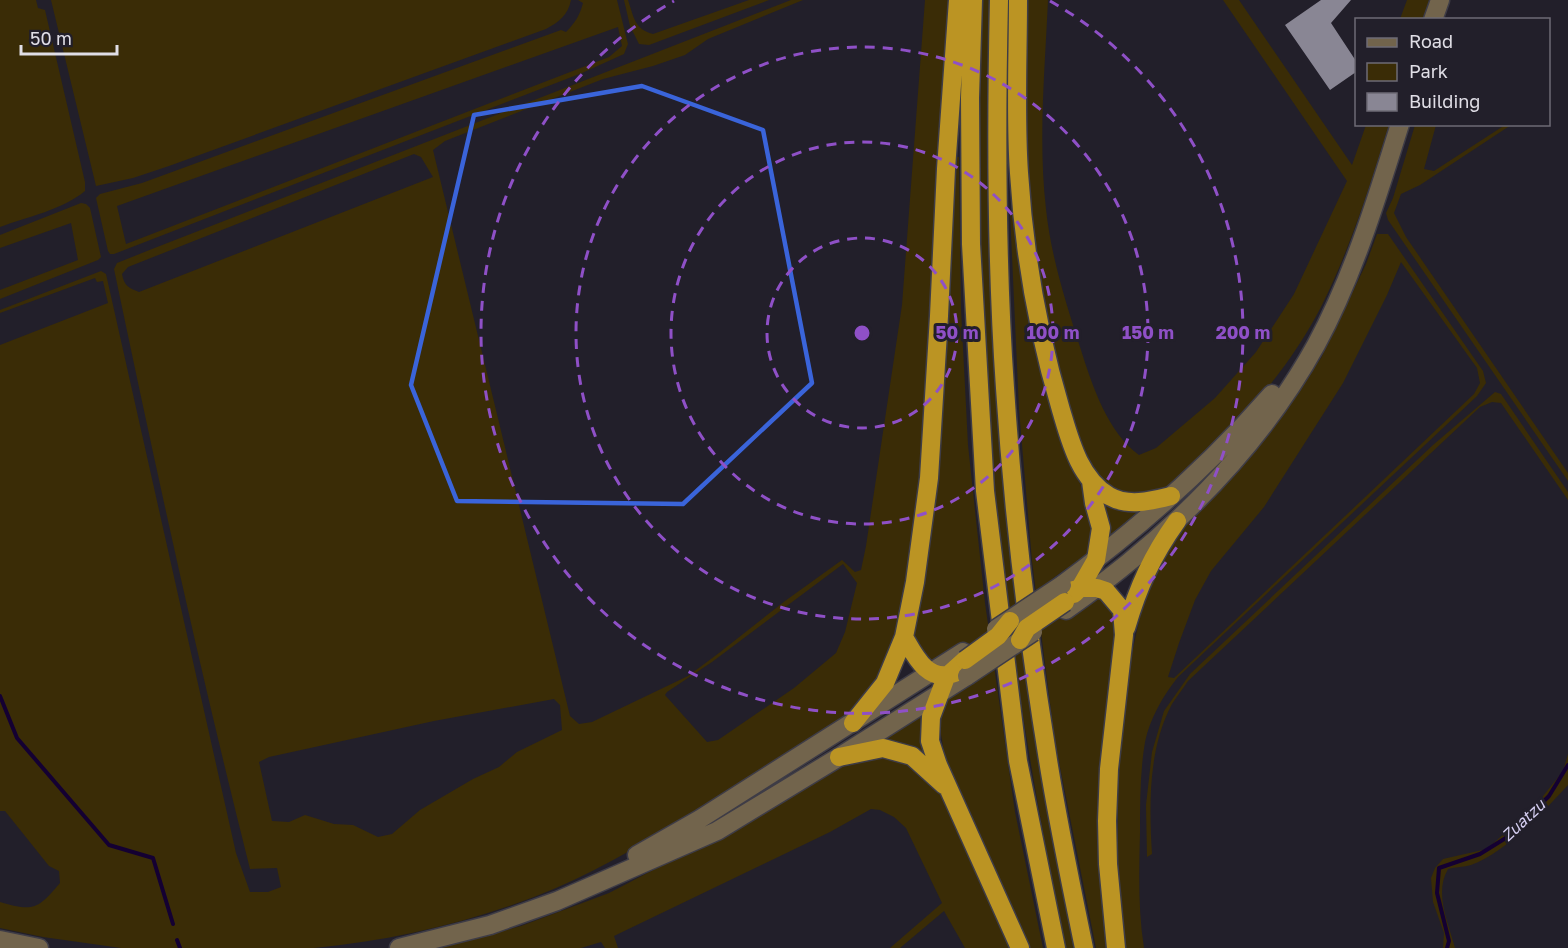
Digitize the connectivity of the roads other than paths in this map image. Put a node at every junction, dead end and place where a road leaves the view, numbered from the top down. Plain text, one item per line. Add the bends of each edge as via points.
1 (958, 0) edge
2 (974, 0) edge
3 (999, 0) edge
4 (1017, 0) edge
5 (1440, 0) edge
6 (1434, 18) edge
7 (1399, 126) edge
8 (1340, 293) junction
9 (1091, 481) junction
10 (1171, 496) junction
11 (1177, 521) junction
12 (1096, 560) junction
13 (1072, 594) junction
14 (1124, 635) junction
15 (904, 637) junction
16 (965, 664) junction
17 (939, 675) junction
18 (937, 696) junction
19 (853, 723) junction
20 (839, 757) junction
21 (950, 790) junction
22 (557, 901) junction
23 (0, 940) edge
24 (39, 948) edge
25 (399, 948) edge
26 (1020, 948) edge
27 (1056, 948) edge
28 (1084, 948) edge
29 (1116, 948) edge

1 - 15 highway via 928,478
2 - 27 highway via 971,244 984,491 1018,761
3 - 28 highway via 998,256 1013,491 1048,759
4 - 9 highway via 1019,171 1032,284 1058,400 1077,458
5 - 6 street
7 - 8 street via 1374,208
8 - 10 street via 1283,382
8 - 11 street via 1288,391 1231,463
9 - 10 highway via 1110,496 1128,501 1148,502
9 - 12 highway via 1101,528
10 - 12 street
11 - 13 street
11 - 14 highway via 1146,570
12 - 13 street
13 - 14 highway via 1106,591 1122,610
13 - 16 highway, bridge via 1032,614 1013,618
13 - 16 highway, bridge via 1027,628 1018,642 1006,643
14 - 29 highway via 1107,821
15 - 17 highway via 918,663
15 - 19 highway via 885,683
16 - 17 highway
16 - 18 street
17 - 18 highway
17 - 19 street
18 - 20 street
18 - 21 highway via 930,741
19 - 22 street via 700,819
20 - 21 highway via 883,748 912,756
20 - 22 street via 717,831
21 - 26 highway
22 - 25 street via 490,925
23 - 24 street

